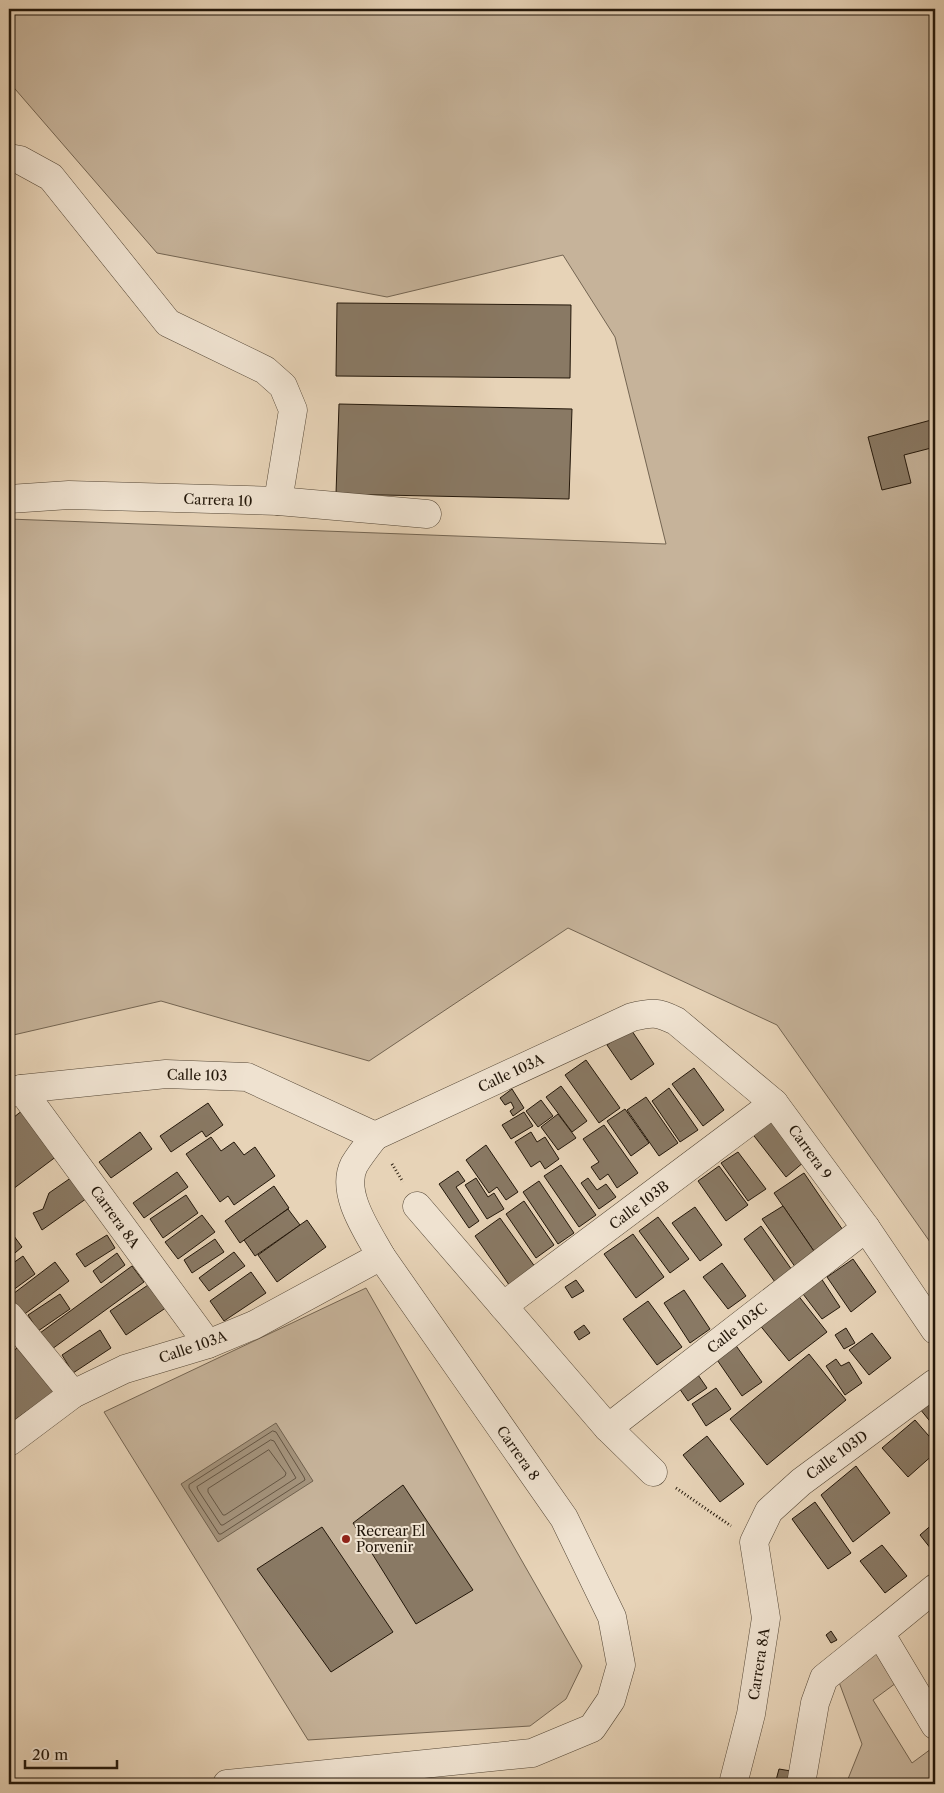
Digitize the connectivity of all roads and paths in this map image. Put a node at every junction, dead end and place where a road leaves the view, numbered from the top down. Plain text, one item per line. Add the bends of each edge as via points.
1 (9, 158) edge
2 (9, 499) edge
3 (278, 501) junction
4 (427, 514) dead end
5 (649, 1013) joint
6 (15, 1092) edge
7 (774, 1103) junction
8 (375, 1136) junction
9 (417, 1206) joint
10 (866, 1228) junction
11 (381, 1256) junction
12 (503, 1306) junction
13 (9, 1316) edge
14 (935, 1330) edge
15 (208, 1344) junction
16 (935, 1383) edge
17 (73, 1394) junction
18 (608, 1428) junction
19 (9, 1442) edge
20 (653, 1472) joint
21 (754, 1542) junction
22 (935, 1588) edge
23 (880, 1633) junction
24 (935, 1725) edge
25 (227, 1784) edge
26 (732, 1784) edge
27 (801, 1784) edge

1 - 3 street via 20,160 51,177 168,323 265,370 283,386 293,410
2 - 3 street, Carrera 10 via 69,495
3 - 4 street, Carrera 10
5 - 7 street, Carrera 9 via 676,1022
5 - 8 street, Calle 103A via 632,1016
6 - 8 street, Calle 103 via 166,1074 247,1076
6 - 15 street, Carrera 8A
7 - 10 street, Carrera 9
7 - 12 street, Calle 103B
8 - 9 path
8 - 11 street, Carrera 8 via 354,1166 349,1186 359,1216
9 - 12 street
10 - 14 street, Carrera 9
10 - 18 street, Calle 103C
11 - 15 street, Calle 103A via 254,1325
11 - 25 street, Carrera 8 via 564,1518 612,1617 621,1665 611,1700 592,1728 532,1753
12 - 18 street
13 - 17 street
15 - 17 street, Calle 103A via 125,1369
16 - 21 street, Calle 103D via 801,1482 769,1511
17 - 19 street, Calle 103A
18 - 20 street
20 - 21 path
21 - 26 street, Carrera 8A via 766,1618 752,1714
22 - 23 street
23 - 24 street
23 - 27 street via 824,1678 815,1703

